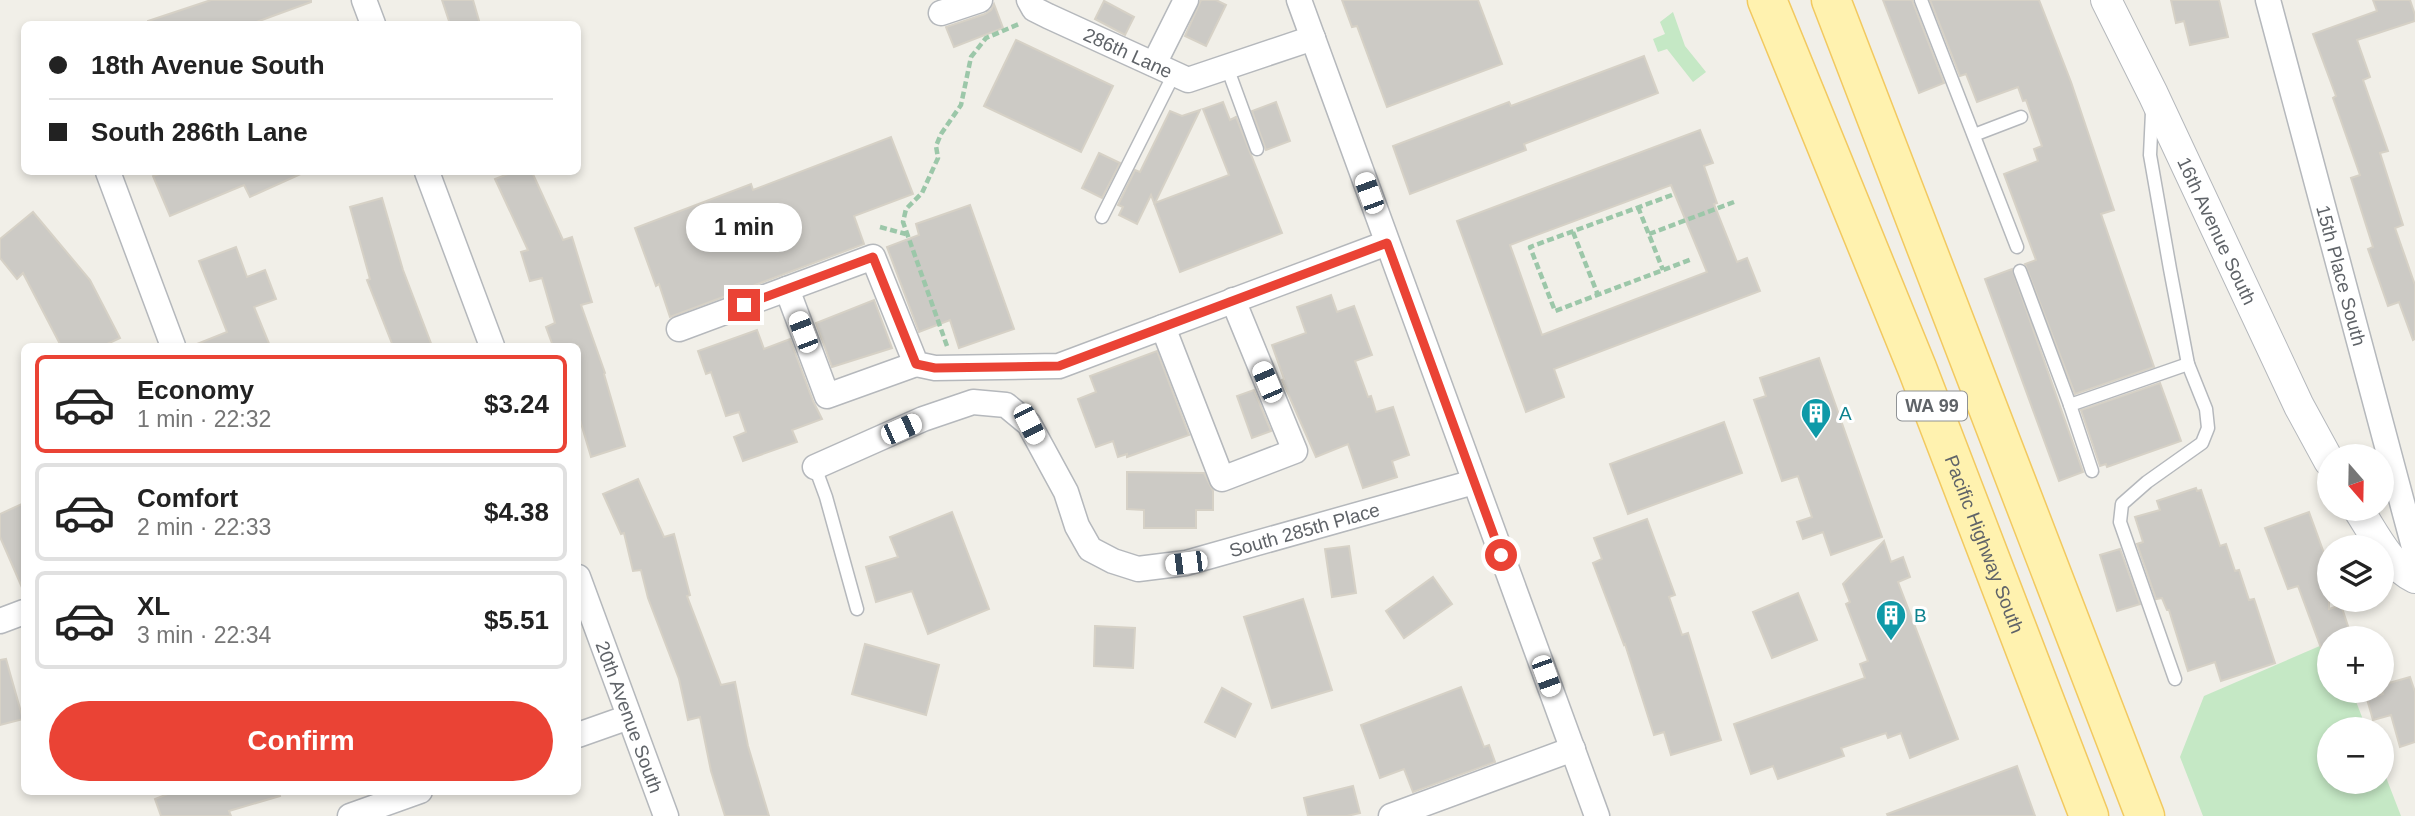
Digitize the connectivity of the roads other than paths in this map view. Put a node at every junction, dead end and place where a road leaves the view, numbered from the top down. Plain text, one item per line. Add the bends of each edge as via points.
1 (364, 0) edge
2 (980, 0) edge
3 (1186, 0) edge
4 (1299, 0) edge
5 (1767, 0) edge
6 (1831, 0) edge
7 (1921, 0) edge
8 (2106, 0) edge
9 (2268, 0) edge
10 (1026, 11) edge
11 (941, 13) dead end
12 (372, 21) edge
13 (1312, 38) junction
14 (1227, 67) junction
15 (1164, 69) junction
16 (2153, 94) junction
17 (2021, 117) dead end
18 (1974, 135) junction
19 (1257, 149) dead end
20 (109, 175) edge
21 (428, 175) edge
22 (1102, 217) dead end
23 (1387, 243) junction
24 (2017, 247) dead end
25 (2020, 271) dead end
26 (787, 289) junction
27 (1233, 300) junction
28 (1163, 327) junction
29 (679, 329) dead end
30 (172, 343) edge
31 (491, 343) edge
32 (916, 364) junction
33 (2188, 364) junction
34 (2070, 405) junction
35 (2320, 444) edge
36 (815, 467) joint
37 (2092, 471) dead end
38 (1474, 482) junction
39 (2367, 522) edge
40 (2415, 551) edge
41 (2415, 578) edge
42 (581, 585) edge
43 (856, 609) dead end
44 (21, 613) edge
45 (0, 621) edge
46 (2175, 679) dead end
47 (629, 716) junction
48 (581, 734) edge
49 (1573, 749) junction
50 (410, 795) edge
51 (350, 816) edge
52 (666, 816) edge
53 (1391, 816) edge
54 (1597, 816) edge
55 (2089, 816) edge
56 (2145, 816) edge

1 - 12 street
2 - 11 street
3 - 15 street
4 - 13 street
5 - 55 main road, Pacific Highway South / WA 99 via 1917,368
6 - 56 main road, WA 99
7 - 18 lane
8 - 16 street, 16th Avenue South
9 - 40 street, 15th Place South
10 - 15 street, 286th Lane via 1034,9
13 - 14 street, 286th Lane
13 - 23 street
14 - 15 street, 286th Lane via 1188,80
14 - 19 lane
15 - 22 lane
16 - 33 lane via 2150,155
16 - 35 street, 16th Avenue South
17 - 18 lane
18 - 24 lane
20 - 30 street
21 - 31 street
23 - 27 street
23 - 38 street
25 - 34 lane
26 - 29 street
26 - 32 street via 873,257
26 - 32 street via 827,396
27 - 28 street
27 - 28 street via 1295,451 1222,480
28 - 32 street via 1059,366 935,368
33 - 34 lane
33 - 46 lane via 2206,409 2208,428 2202,443 2122,504 2120,522
34 - 37 lane
36 - 38 street, South 285th Place via 922,419 973,402 1006,404 1029,424 1090,549 1138,569 1186,563
36 - 43 lane
38 - 49 street
39 - 41 street via 2395,564
42 - 47 street, 20th Avenue South
44 - 45 street
47 - 48 street
47 - 52 street, 20th Avenue South
49 - 53 street
49 - 54 street
50 - 51 street

